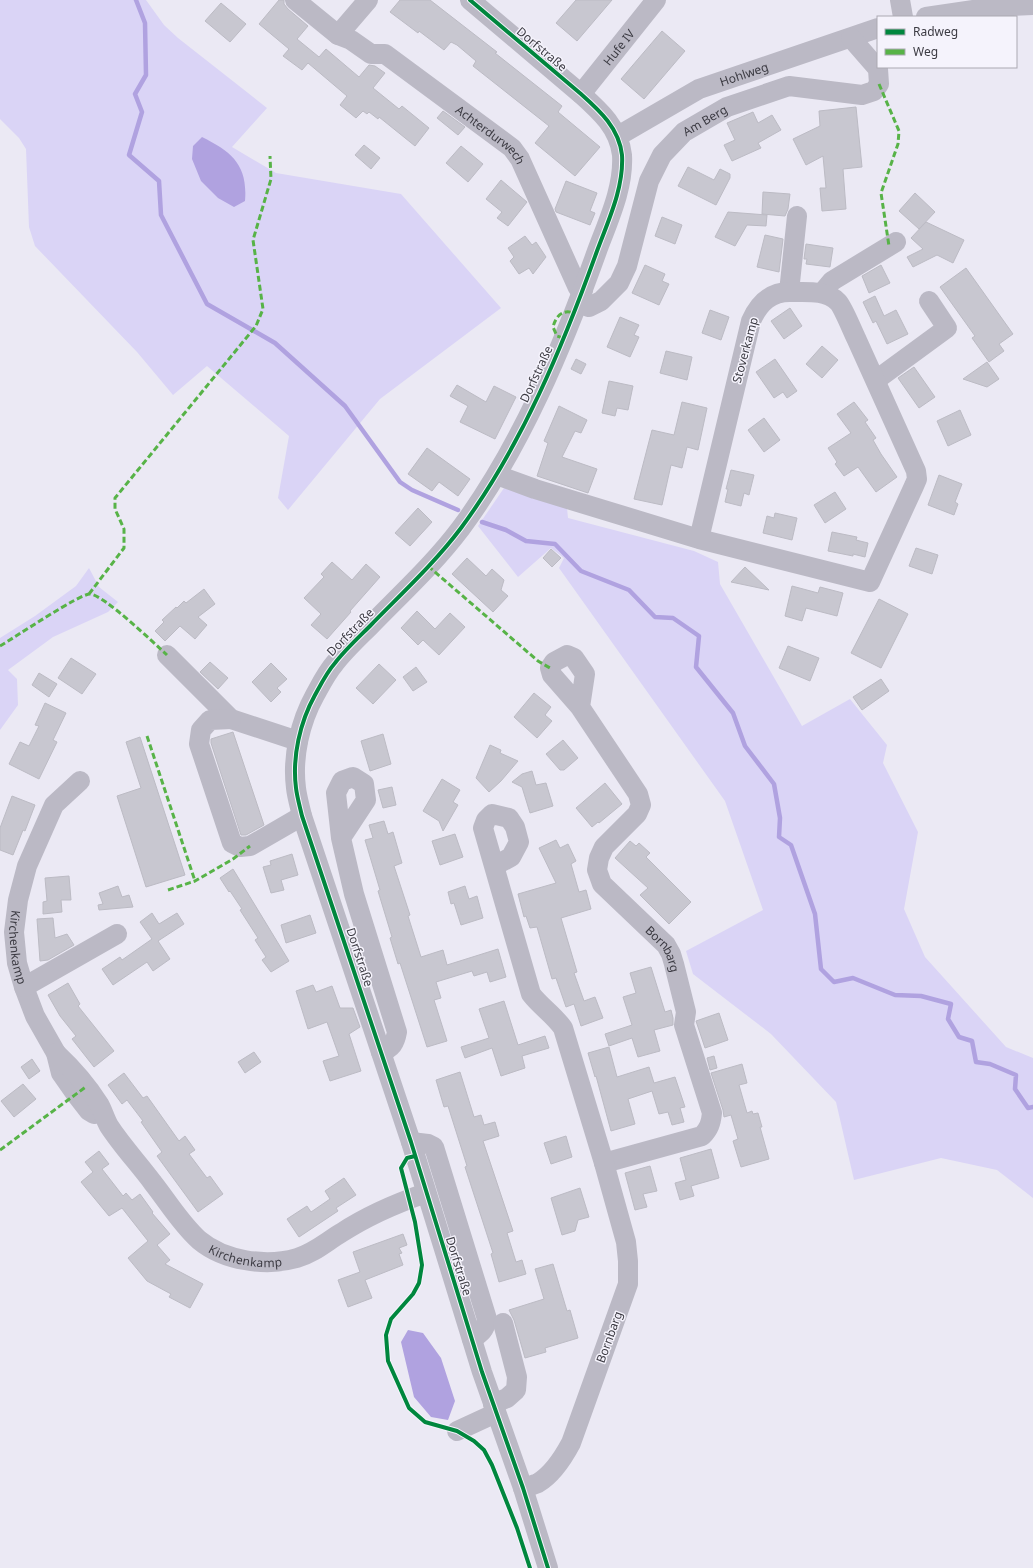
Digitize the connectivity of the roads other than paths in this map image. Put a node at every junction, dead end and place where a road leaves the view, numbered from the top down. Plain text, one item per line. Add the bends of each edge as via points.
1 (295, 0) edge
2 (368, 0) edge
3 (656, 0) edge
4 (900, 0) edge
5 (476, 2) edge
6 (1033, 5) edge
7 (903, 16) edge
8 (933, 16) edge
9 (877, 28) edge
10 (338, 35) junction
11 (850, 38) junction
12 (877, 68) edge
13 (877, 68) edge
14 (581, 94) junction
15 (618, 136) junction
16 (797, 216) dead end
17 (896, 242) dead end
18 (789, 292) junction
19 (822, 293) junction
20 (583, 300) junction
21 (929, 301) dead end
22 (876, 380) junction
23 (496, 475) junction
24 (699, 539) junction
25 (167, 655) dead end
26 (580, 707) dead end
27 (231, 719) junction
28 (298, 741) junction
29 (80, 781) dead end
30 (302, 816) junction
31 (341, 838) dead end
32 (494, 866) dead end
33 (117, 934) dead end
34 (24, 987) junction
35 (381, 1052) junction
36 (411, 1142) junction
37 (604, 1163) junction
38 (426, 1193) junction
39 (503, 1323) dead end
40 (472, 1339) junction
41 (494, 1409) junction
42 (457, 1431) dead end
43 (523, 1488) junction
44 (548, 1568) edge

1 - 10 street, Achterdurwech
2 - 10 street
3 - 14 street, Hufe IV
4 - 7 street
5 - 14 street, Dorfstraße
6 - 8 street via 994,7
9 - 11 street, Hohlweg
10 - 20 street, Achterdurwech via 351,40 371,54 386,54 512,148 520,159
11 - 13 street, Am Berg
11 - 15 street, Hohlweg via 699,89
12 - 20 street, Am Berg via 879,84 874,91 862,95 789,86 727,107 684,132 662,155 649,181 627,266 619,283 601,301
14 - 15 street, Dorfstraße via 598,109
15 - 20 street, Dorfstraße via 622,155 615,202
16 - 18 street
17 - 19 street via 832,281
18 - 19 street, Stoverkamp
18 - 24 street, Stoverkamp via 773,295 763,301 751,321
19 - 22 street, Stoverkamp via 839,302
20 - 23 street, Dorfstraße via 546,379
21 - 22 street via 947,328
22 - 24 street, Stoverkamp via 916,471 917,479 870,582
23 - 24 street, Stoverkamp
23 - 28 street, Dorfstraße via 460,530 334,664 314,696
25 - 27 street
26 - 37 street, Bornbarg via 638,794 641,805 637,814 604,847 597,870 602,884 666,946 671,954 686,1012 684,1025 712,1113 707,1131 702,1136
27 - 28 street
27 - 30 street via 210,720 202,730 199,744 232,843 240,847 250,846
28 - 30 street, Dorfstraße via 295,763 296,787
29 - 34 street, Kirchenkamp via 54,805 27,866 14,932 17,963
30 - 35 street, Dorfstraße
31 - 35 street via 354,894 397,1032 390,1049
32 - 37 street, Bornbarg via 531,994 563,1028
33 - 34 street
34 - 38 street, Kirchenkamp via 35,1016 56,1053 61,1073 75,1093 89,1111 108,1125 181,1221 200,1240 216,1251 254,1262 297,1258 376,1214
35 - 36 street, Dorfstraße
36 - 38 street, Dorfstraße
36 - 40 street via 434,1147 463,1238 487,1319 482,1333
37 - 43 street, Bornbarg via 626,1242 628,1284 571,1443 554,1470 538,1482
38 - 40 street, Dorfstraße
39 - 41 street via 517,1377 516,1390
40 - 41 street, Dorfstraße
41 - 42 street
41 - 43 street, Dorfstraße
43 - 44 street, Dorfstraße

